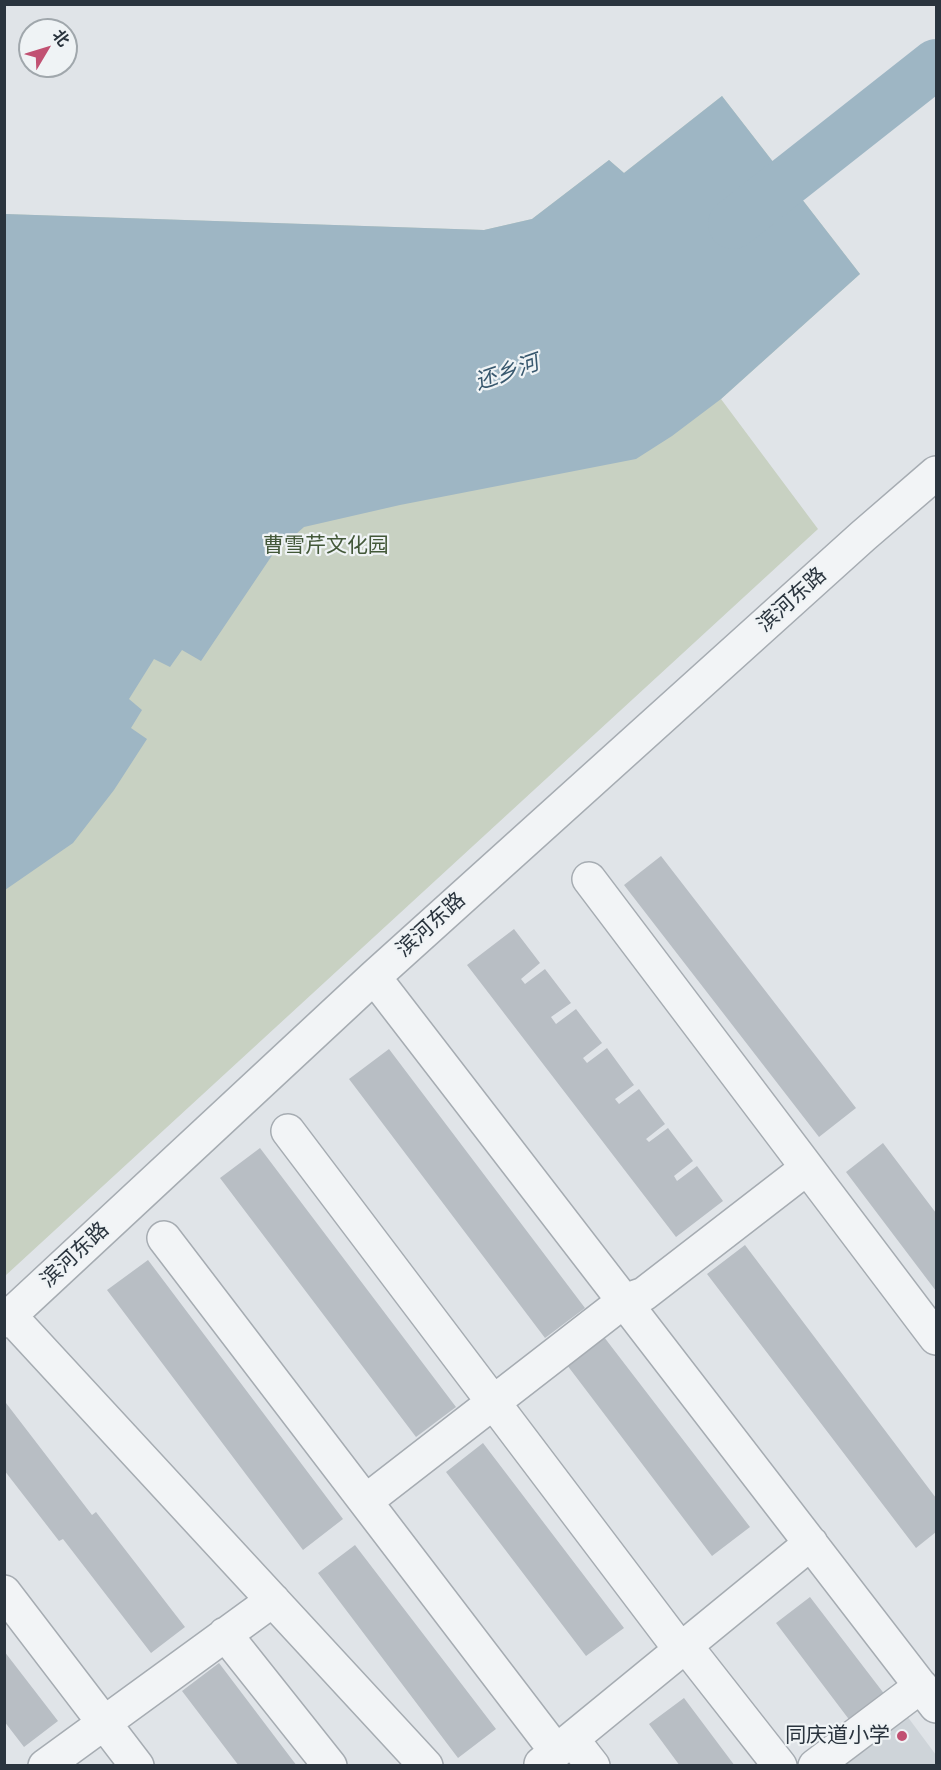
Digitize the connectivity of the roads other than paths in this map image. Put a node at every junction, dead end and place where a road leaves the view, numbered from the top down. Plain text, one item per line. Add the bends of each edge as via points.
1 (936, 473) edge
2 (589, 879) dead end
3 (374, 977) junction
4 (288, 1131) dead end
5 (807, 1168) junction
6 (164, 1238) dead end
7 (624, 1301) junction
8 (7, 1318) edge
9 (936, 1338) edge
10 (493, 1402) junction
11 (366, 1501) junction
12 (811, 1543) junction
13 (4, 1592) edge
14 (273, 1600) junction
15 (225, 1634) junction
16 (683, 1647) junction
17 (929, 1696) edge
18 (104, 1723) junction
19 (556, 1752) edge
20 (45, 1766) edge
21 (137, 1766) edge
22 (330, 1766) edge
23 (426, 1766) edge
24 (593, 1766) edge
25 (780, 1766) edge
26 (815, 1766) edge

1 - 3 street, 滨河东路
2 - 5 street
3 - 7 street
3 - 8 street, 滨河东路
4 - 10 street
5 - 7 street via 644,1294
5 - 9 street
6 - 11 street
7 - 10 street
7 - 12 street
8 - 14 street
10 - 11 street
10 - 16 street
11 - 19 street
12 - 16 street
12 - 17 street
13 - 18 street
14 - 15 street
14 - 23 street
15 - 18 street
15 - 22 street
16 - 19 street
16 - 25 street
17 - 26 street
18 - 20 street
18 - 21 street
19 - 24 street

